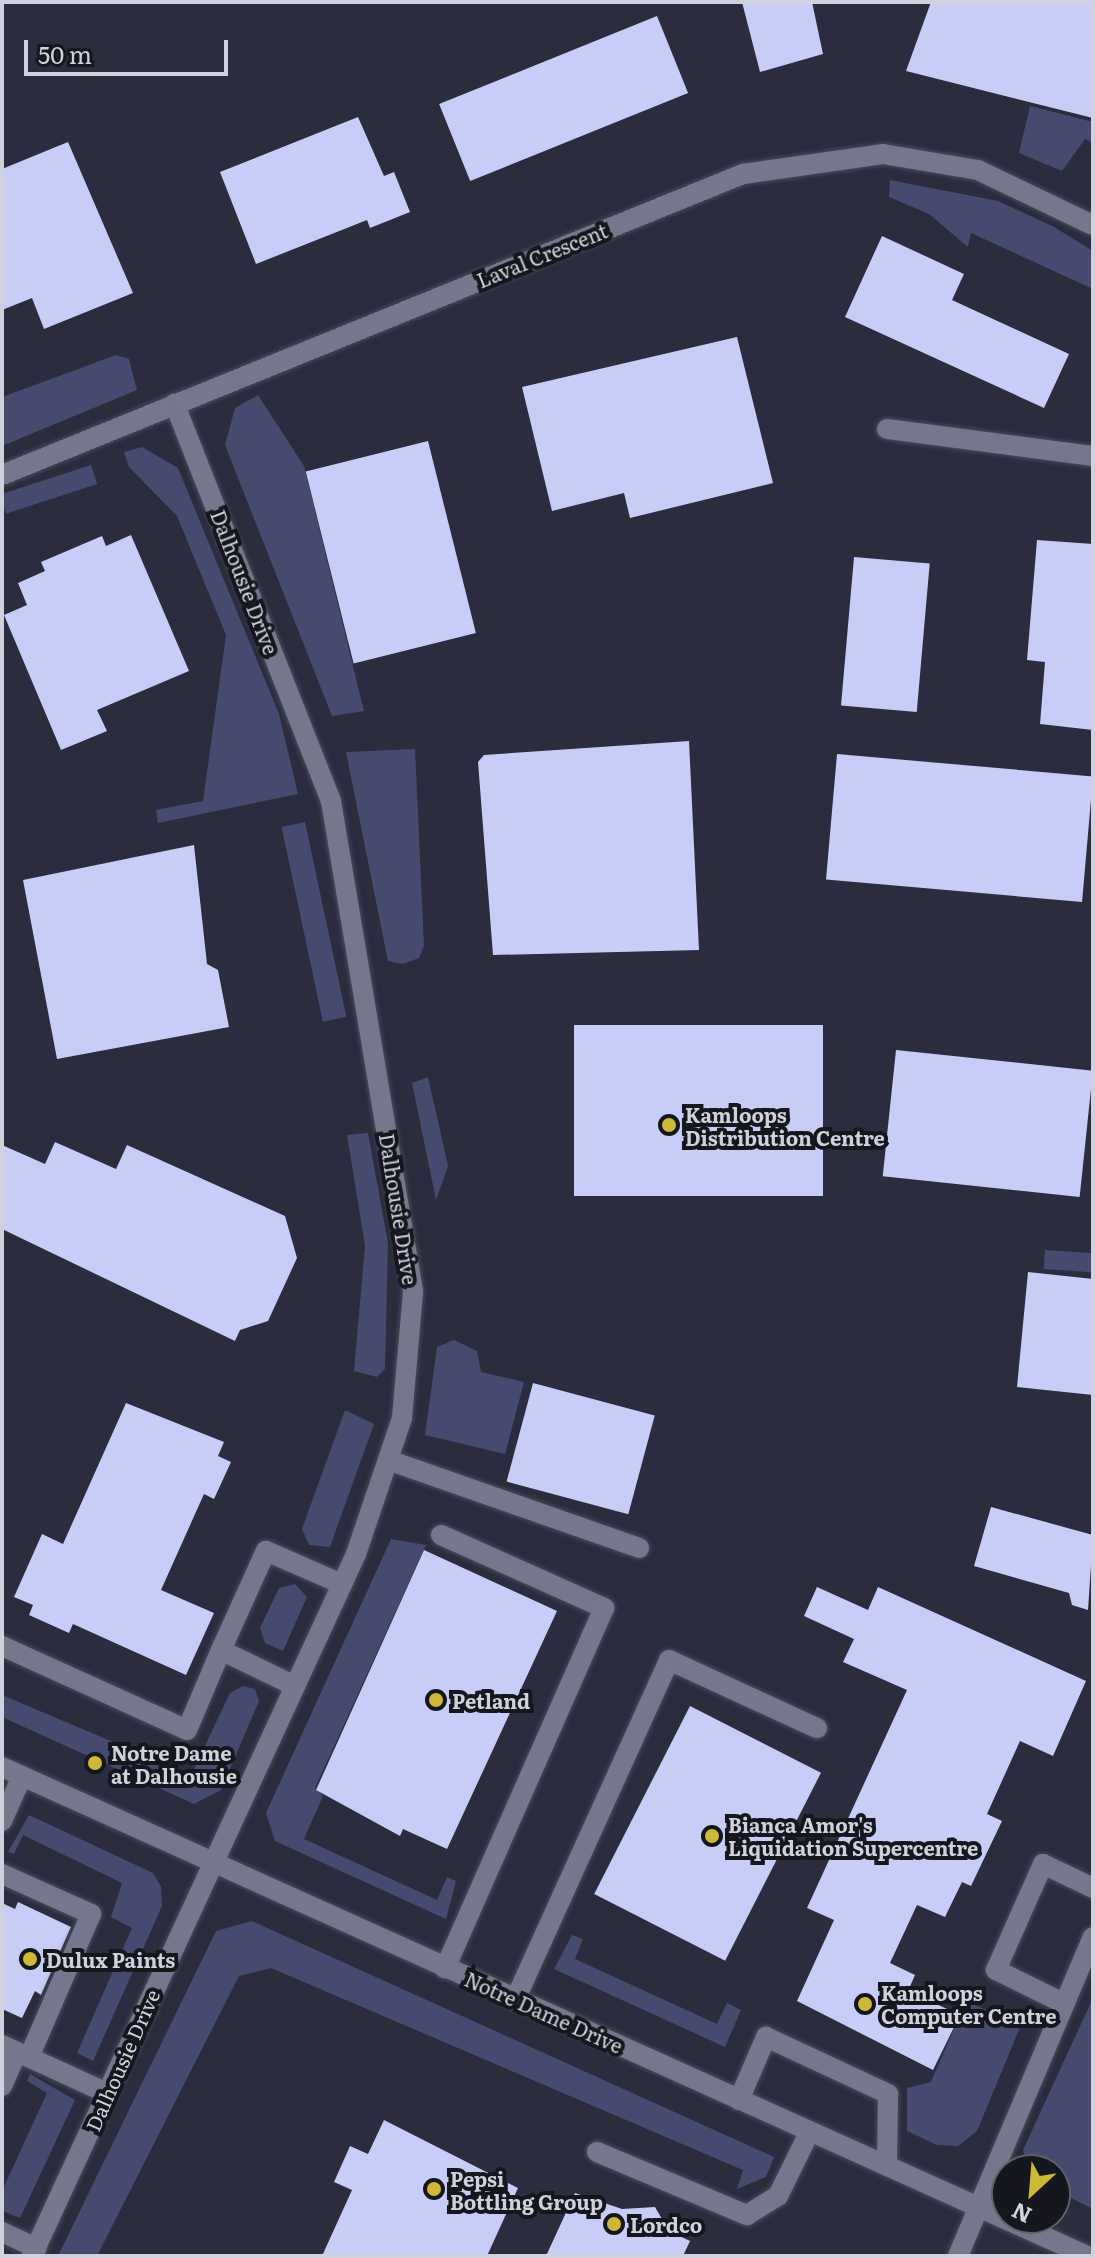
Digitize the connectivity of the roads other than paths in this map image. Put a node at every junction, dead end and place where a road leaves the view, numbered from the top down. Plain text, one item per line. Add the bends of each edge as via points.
1 (1093, 225) edge
2 (175, 404) junction
3 (887, 429) dead end
4 (1093, 456) edge
5 (2, 475) edge
6 (388, 1460) junction
7 (441, 1535) dead end
8 (639, 1548) dead end
9 (342, 1584) junction
10 (2, 1646) edge
11 (221, 1650) junction
12 (295, 1686) junction
13 (817, 1728) dead end
14 (2, 1767) edge
15 (22, 1776) junction
16 (2, 1821) edge
17 (211, 1864) junction
18 (2, 1874) edge
19 (1093, 1888) edge
20 (1093, 1937) edge
21 (445, 1968) junction
22 (515, 2000) junction
23 (1063, 2003) junction
24 (16, 2052) edge
25 (2, 2086) edge
26 (107, 2093) junction
27 (739, 2100) junction
28 (810, 2131) junction
29 (597, 2152) dead end
30 (887, 2166) junction
31 (975, 2205) junction
32 (2, 2232) edge
33 (34, 2252) edge
34 (958, 2256) edge
35 (1087, 2256) edge

1 - 2 street, Laval Crescent via 978,170 883,154 824,157 743,174
2 - 5 street, Laval Crescent
2 - 6 street, Dalhousie Drive via 331,801 413,1291 402,1418
3 - 4 street
6 - 8 street
6 - 9 street, Dalhousie Drive
7 - 21 street via 604,1608
9 - 11 street via 266,1551
9 - 12 street, Dalhousie Drive
10 - 11 street via 187,1730
11 - 12 street
12 - 17 street, Dalhousie Drive
13 - 22 street via 669,1660
14 - 15 street, Notre Dame Drive
15 - 16 street
15 - 17 street, Notre Dame Drive
17 - 21 street, Notre Dame Drive
17 - 26 street, Dalhousie Drive
18 - 24 street via 91,1914
19 - 23 street via 1043,1864 996,1970
20 - 23 street
21 - 22 street, Notre Dame Drive
22 - 27 street, Notre Dame Drive
23 - 31 street
24 - 25 street
24 - 26 street
26 - 33 street, Dalhousie Drive
27 - 28 street, Notre Dame Drive
27 - 30 street via 766,2037 888,2094
28 - 29 street via 778,2196 747,2215
28 - 30 street, Notre Dame Drive
30 - 31 street, Notre Dame Drive
31 - 34 street
31 - 35 street, Notre Dame Drive
32 - 33 street

